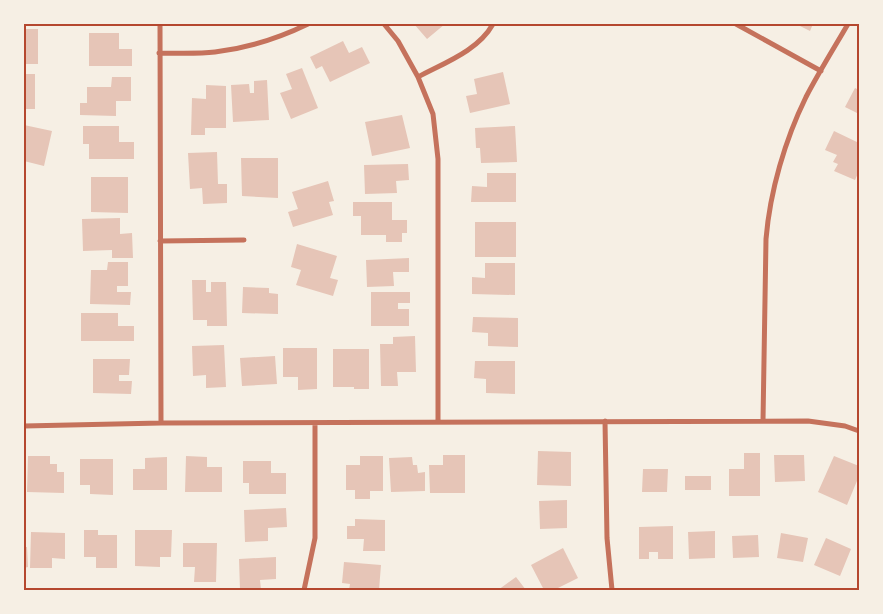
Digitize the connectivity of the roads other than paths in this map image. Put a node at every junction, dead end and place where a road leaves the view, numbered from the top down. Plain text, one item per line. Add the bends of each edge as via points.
1 (160, 24) edge
2 (308, 24) edge
3 (384, 24) edge
4 (493, 24) edge
5 (736, 24) edge
6 (848, 24) edge
7 (160, 53) junction
8 (821, 71) junction
9 (418, 77) junction
10 (160, 240) junction
11 (244, 240) dead end
12 (605, 421) junction
13 (763, 421) junction
14 (438, 422) junction
15 (161, 423) junction
16 (315, 423) junction
17 (24, 426) edge
18 (859, 431) edge
19 (304, 590) edge
20 (612, 590) edge

1 - 7 street
2 - 7 street via 250,46 213,53
3 - 9 street via 398,41
4 - 9 street via 468,50
5 - 8 street
6 - 8 street
7 - 10 street
8 - 13 street via 792,131 768,214
9 - 14 street via 433,114 438,159
10 - 11 street
10 - 15 street
12 - 13 street
12 - 14 street
12 - 20 street via 607,538
13 - 18 street via 808,421
14 - 16 street
15 - 16 street
15 - 17 street
16 - 19 street via 314,538

